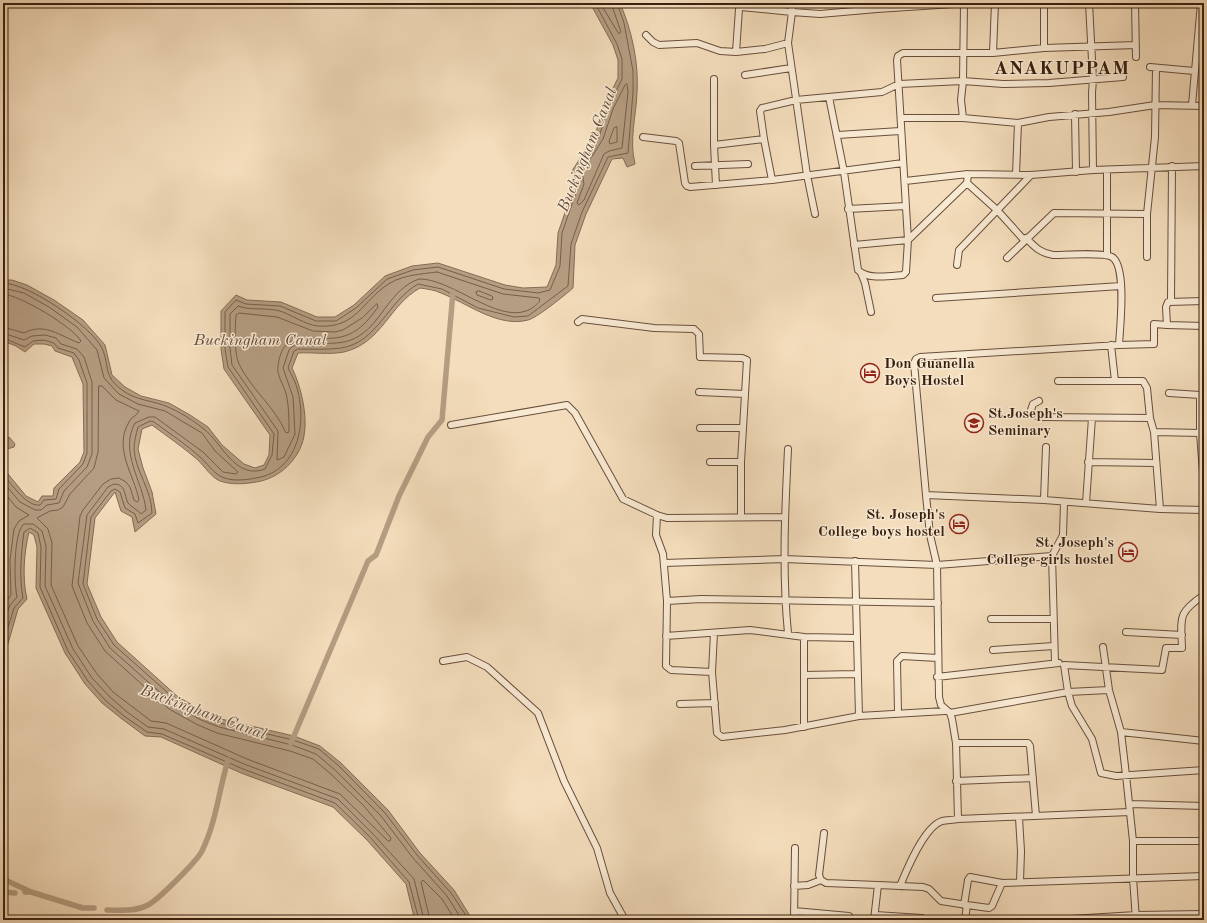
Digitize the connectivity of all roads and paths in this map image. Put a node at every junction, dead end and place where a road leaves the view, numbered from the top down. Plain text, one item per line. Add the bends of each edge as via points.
1 (792, 3) edge
2 (967, 3) edge
3 (995, 3) edge
4 (1044, 3) edge
5 (1089, 3) edge
6 (1135, 3) edge
7 (1201, 3) edge
8 (792, 12) junction
9 (646, 35) dead end
10 (788, 43) junction
11 (1136, 44) junction
12 (1090, 46) junction
13 (1044, 48) junction
14 (736, 52) junction
15 (963, 53) junction
16 (993, 53) junction
17 (1136, 57) dead end
18 (791, 68) junction
19 (1194, 71) junction
20 (745, 75) dead end
21 (1123, 77) dead end
22 (714, 79) dead end
23 (1093, 79) junction
24 (964, 81) junction
25 (899, 84) junction
26 (829, 97) junction
27 (796, 100) junction
28 (1155, 105) junction
29 (1192, 105) junction
30 (1204, 106) edge
31 (1092, 113) junction
32 (1075, 114) junction
33 (900, 118) junction
34 (963, 118) junction
35 (1018, 122) junction
36 (900, 130) junction
37 (838, 135) junction
38 (643, 137) dead end
39 (764, 139) junction
40 (714, 146) junction
41 (903, 163) junction
42 (748, 164) dead end
43 (715, 165) junction
44 (695, 166) dead end
45 (1172, 166) junction
46 (1204, 166) edge
47 (1151, 169) junction
48 (1093, 170) junction
49 (1107, 170) junction
50 (844, 172) junction
51 (1076, 172) junction
52 (968, 174) junction
53 (1016, 174) junction
54 (808, 175) junction
55 (1031, 175) junction
56 (772, 180) junction
57 (905, 181) junction
58 (967, 183) junction
59 (716, 185) junction
60 (906, 206) junction
61 (848, 209) junction
62 (997, 210) junction
63 (1107, 212) junction
64 (815, 214) dead end
65 (1147, 214) junction
66 (1025, 239) junction
67 (908, 240) junction
68 (854, 245) junction
69 (1107, 255) junction
70 (1147, 256) dead end
71 (1007, 258) dead end
72 (957, 265) dead end
73 (860, 273) junction
74 (1121, 286) junction
75 (936, 298) dead end
76 (1171, 301) junction
77 (1204, 301) edge
78 (871, 312) dead end
79 (578, 322) dead end
80 (1167, 325) junction
81 (1204, 326) edge
82 (1111, 345) junction
83 (1119, 345) junction
84 (1058, 381) dead end
85 (1115, 381) junction
86 (699, 392) dead end
87 (1169, 393) dead end
88 (745, 394) junction
89 (1202, 395) edge
90 (1039, 401) dead end
91 (1092, 418) junction
92 (1150, 418) junction
93 (451, 424) dead end
94 (700, 428) dead end
95 (742, 428) junction
96 (1154, 432) junction
97 (1200, 433) junction
98 (1046, 447) dead end
99 (788, 449) dead end
100 (710, 462) dead end
101 (741, 462) junction
102 (1088, 462) junction
103 (1156, 462) junction
104 (1203, 462) edge
105 (1204, 486) edge
106 (926, 495) junction
107 (1044, 500) junction
108 (1064, 502) junction
109 (1086, 503) junction
110 (1160, 509) junction
111 (1204, 510) edge
112 (657, 515) junction
113 (741, 517) junction
114 (784, 517) junction
115 (1052, 556) junction
116 (784, 559) junction
117 (855, 561) junction
118 (664, 563) junction
119 (937, 565) junction
120 (1204, 595) edge
121 (784, 600) junction
122 (667, 601) junction
123 (857, 602) junction
124 (938, 603) junction
125 (1053, 618) junction
126 (991, 619) dead end
127 (1126, 632) dead end
128 (714, 633) junction
129 (788, 633) junction
130 (1182, 635) junction
131 (666, 636) junction
132 (804, 637) junction
133 (856, 638) junction
134 (1054, 646) junction
135 (1103, 647) dead end
136 (993, 650) dead end
137 (938, 658) junction
138 (443, 661) dead end
139 (1055, 663) junction
140 (1064, 665) junction
141 (1105, 668) junction
142 (712, 672) junction
143 (857, 674) junction
144 (804, 675) junction
145 (937, 676) junction
146 (1109, 690) junction
147 (1068, 692) junction
148 (715, 703) junction
149 (680, 704) dead end
150 (948, 712) junction
151 (898, 714) junction
152 (859, 716) junction
153 (804, 727) junction
154 (1121, 732) junction
155 (1204, 741) edge
156 (956, 743) junction
157 (1204, 770) edge
158 (1126, 775) junction
159 (1033, 778) junction
160 (956, 781) junction
161 (1130, 804) junction
162 (1204, 806) edge
163 (1130, 812) junction
164 (1036, 816) junction
165 (1019, 818) junction
166 (955, 819) junction
167 (824, 833) dead end
168 (1133, 841) junction
169 (1204, 841) edge
170 (795, 848) dead end
171 (1204, 876) edge
172 (1133, 878) junction
173 (820, 880) junction
174 (1002, 882) junction
175 (1020, 882) junction
176 (878, 885) junction
177 (794, 886) junction
178 (900, 886) junction
179 (966, 905) junction
180 (794, 911) junction
181 (1204, 914) edge
182 (1136, 917) edge
183 (875, 918) edge
184 (625, 920) edge
185 (794, 920) edge
186 (852, 920) edge
187 (924, 920) edge
188 (965, 920) edge
189 (1054, 920) edge

1 - 8 street
2 - 8 street via 820,14
2 - 15 street
3 - 16 street
4 - 13 street
5 - 12 street
6 - 11 street
7 - 19 street
8 - 10 street
8 - 14 street via 741,7
9 - 14 street via 659,44 697,43 720,51
10 - 14 street
10 - 18 street
11 - 12 street
11 - 17 street
12 - 13 street
12 - 23 street
13 - 16 street
15 - 16 street
15 - 24 street
15 - 25 street via 898,56 896,60
18 - 20 street
18 - 27 street
19 - 28 street via 1153,68
19 - 29 street
21 - 23 street
22 - 40 street
23 - 24 street via 1003,84
23 - 31 street
24 - 25 street
24 - 34 street via 961,100
25 - 26 street via 882,92
25 - 33 street
26 - 27 street
26 - 37 street
27 - 39 street via 762,108 760,111
27 - 54 street
28 - 29 street
28 - 31 street
28 - 47 street
29 - 30 street
31 - 32 street
31 - 48 street
32 - 35 street
32 - 51 street
33 - 34 street
33 - 36 street
34 - 35 street
35 - 53 street
36 - 37 street
36 - 41 street
37 - 50 street
38 - 59 street via 679,143 687,186
39 - 40 street
39 - 56 street
40 - 43 street
41 - 50 street
41 - 57 street
42 - 43 street
43 - 44 street
43 - 59 street
45 - 46 street
45 - 47 street
45 - 76 street
47 - 49 street
47 - 65 street
48 - 49 street
48 - 51 street
49 - 63 street
50 - 54 street
50 - 61 street
51 - 55 street
52 - 53 street
52 - 57 street
52 - 58 street
53 - 55 street
54 - 56 street
54 - 64 street
55 - 62 street
56 - 59 street
57 - 60 street
58 - 62 street
58 - 67 street
60 - 61 street
60 - 67 street
61 - 68 street
62 - 66 street
62 - 72 street via 959,250
63 - 65 street
63 - 66 street via 1054,213
63 - 69 street
65 - 70 street
66 - 69 street via 1045,254
66 - 71 street
67 - 68 street
67 - 73 street via 906,272 903,275
68 - 73 street
69 - 74 street via 1116,261
73 - 78 street via 865,283
74 - 75 street
74 - 83 street
76 - 77 street
76 - 80 street via 1166,307
79 - 88 street via 582,319 654,328 696,330 699,334 700,357 747,360
80 - 81 street
80 - 83 street via 1154,324 1154,344
82 - 83 street
82 - 85 street
82 - 106 street via 916,359 914,363
84 - 85 street
85 - 92 street via 1140,380 1146,384
86 - 88 street
87 - 89 street
88 - 95 street
89 - 97 street
90 - 91 street via 1033,404 1031,410 1034,415 1040,417
91 - 92 street
91 - 102 street
92 - 96 street
93 - 112 street via 567,405 587,432 623,499
94 - 95 street
95 - 101 street
96 - 97 street
96 - 103 street
97 - 104 street
98 - 107 street
99 - 114 street
100 - 101 street
101 - 113 street
102 - 103 street
102 - 109 street
103 - 110 street
104 - 105 street
106 - 107 street
106 - 119 street via 930,535
107 - 108 street
108 - 109 street
108 - 115 street via 1063,535
109 - 110 street
110 - 111 street
112 - 113 street via 667,518
112 - 118 street via 656,535
113 - 114 street
114 - 116 street
115 - 119 street
115 - 125 street
116 - 117 street
116 - 118 street
116 - 121 street
117 - 119 street
117 - 123 street
118 - 122 street
119 - 124 street
120 - 130 street via 1190,604 1181,617
121 - 122 street via 701,598
121 - 123 street
121 - 129 street
122 - 131 street
123 - 124 street
123 - 133 street
124 - 137 street
125 - 126 street
125 - 134 street
127 - 130 street
128 - 129 street via 750,630
128 - 131 street
128 - 142 street
129 - 132 street
130 - 141 street via 1182,648 1166,648 1162,670
131 - 142 street via 668,668
132 - 133 street
132 - 144 street
133 - 143 street
134 - 136 street
134 - 139 street
135 - 141 street
137 - 145 street
137 - 151 street via 898,658
138 - 184 street via 467,657 487,667 538,713 564,781 597,848 610,892
139 - 140 street
139 - 145 street
140 - 141 street
140 - 147 street
141 - 146 street
142 - 148 street
143 - 144 street
143 - 152 street
144 - 153 street
145 - 150 street via 940,702
146 - 147 street
146 - 154 street
147 - 150 street
147 - 158 street via 1072,706 1092,739 1099,772 1107,776
148 - 149 street
148 - 153 street via 717,733 722,737
150 - 151 street
150 - 156 street via 954,725
151 - 152 street
152 - 153 street
154 - 155 street
154 - 158 street
156 - 159 street via 1026,742 1030,746
156 - 160 street
157 - 158 street
158 - 161 street
159 - 160 street
159 - 164 street
160 - 166 street
161 - 162 street
161 - 163 street
163 - 164 street
163 - 168 street
164 - 165 street
165 - 166 street
165 - 175 street via 1022,852
166 - 178 street via 942,821 931,829 912,859
167 - 173 street
168 - 169 street
168 - 172 street
170 - 177 street
171 - 172 street
172 - 175 street
172 - 182 street
173 - 176 street via 834,884
173 - 177 street via 808,885
174 - 175 street
174 - 179 street via 989,908
174 - 179 street via 970,877
176 - 178 street
176 - 183 street
177 - 180 street
178 - 179 street via 923,887 941,900
179 - 188 street
180 - 185 street
180 - 186 street via 849,916
181 - 182 street
182 - 189 street
183 - 187 street

